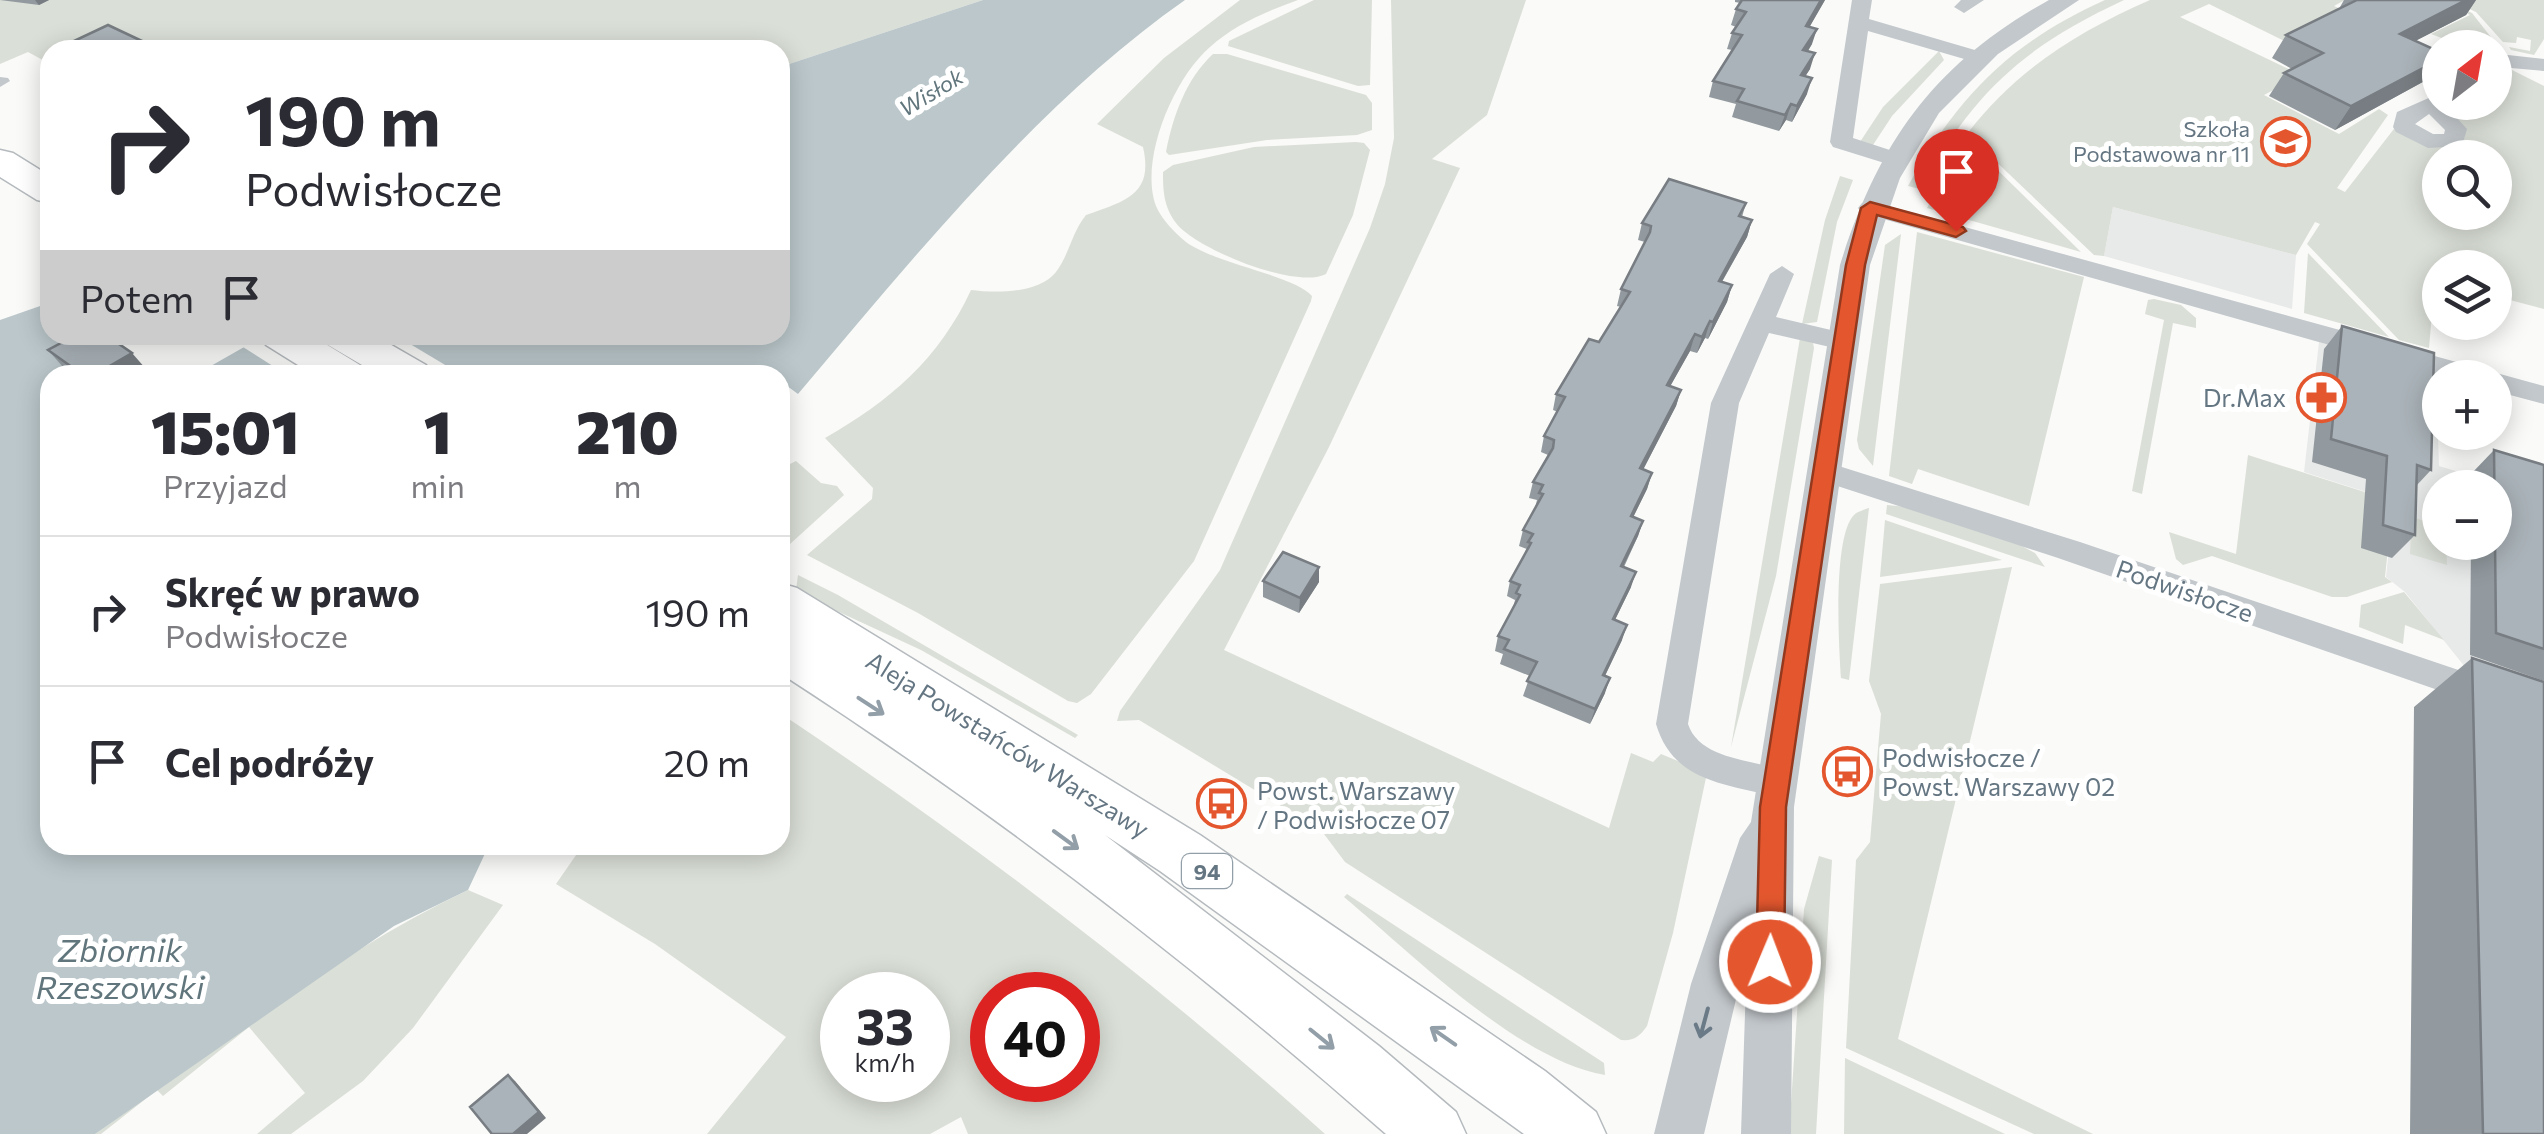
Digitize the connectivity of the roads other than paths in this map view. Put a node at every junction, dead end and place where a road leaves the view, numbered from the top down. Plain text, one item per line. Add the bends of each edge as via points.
1 (2068, 0) edge
2 (1860, 11) edge
3 (1978, 57) junction
4 (2512, 62) edge
5 (2544, 66) edge
6 (0, 128) edge
7 (40, 153) edge
8 (1894, 159) junction
9 (0, 161) edge
10 (40, 186) edge
11 (1870, 208) junction
12 (1782, 274) dead end
13 (1763, 323) junction
14 (1843, 341) junction
15 (297, 345) edge
16 (360, 345) edge
17 (2422, 362) edge
18 (329, 365) edge
19 (394, 365) edge
20 (2512, 387) edge
21 (2544, 395) edge
22 (1826, 472) junction
23 (790, 608) edge
24 (790, 654) edge
25 (2543, 713) edge
26 (2544, 729) edge
27 (1775, 794) junction
28 (1434, 1134) edge
29 (1574, 1134) edge
30 (1679, 1134) edge
31 (1766, 1134) edge

1 - 3 street
2 - 3 street
2 - 8 street via 1841,142
3 - 8 street via 1928,106
4 - 5 street
6 - 7 main road
8 - 11 street
9 - 10 main road
11 - 14 street
11 - 17 street
12 - 13 street
13 - 14 street
13 - 27 street via 1724,403 1672,724 1680,749
14 - 22 street
15 - 18 main road
16 - 19 main road
20 - 21 street
22 - 25 street, Podwisłocze
22 - 27 street
29 -> 23 main road, Aleja Powstańców Warszawy / 94 via 1180,853
24 -> 28 main road, Aleja Powstańców Warszawy / 94 via 987,782 1152,903
25 - 26 street, Podwisłocze
27 -> 30 street via 1730,928
27 - 31 street

